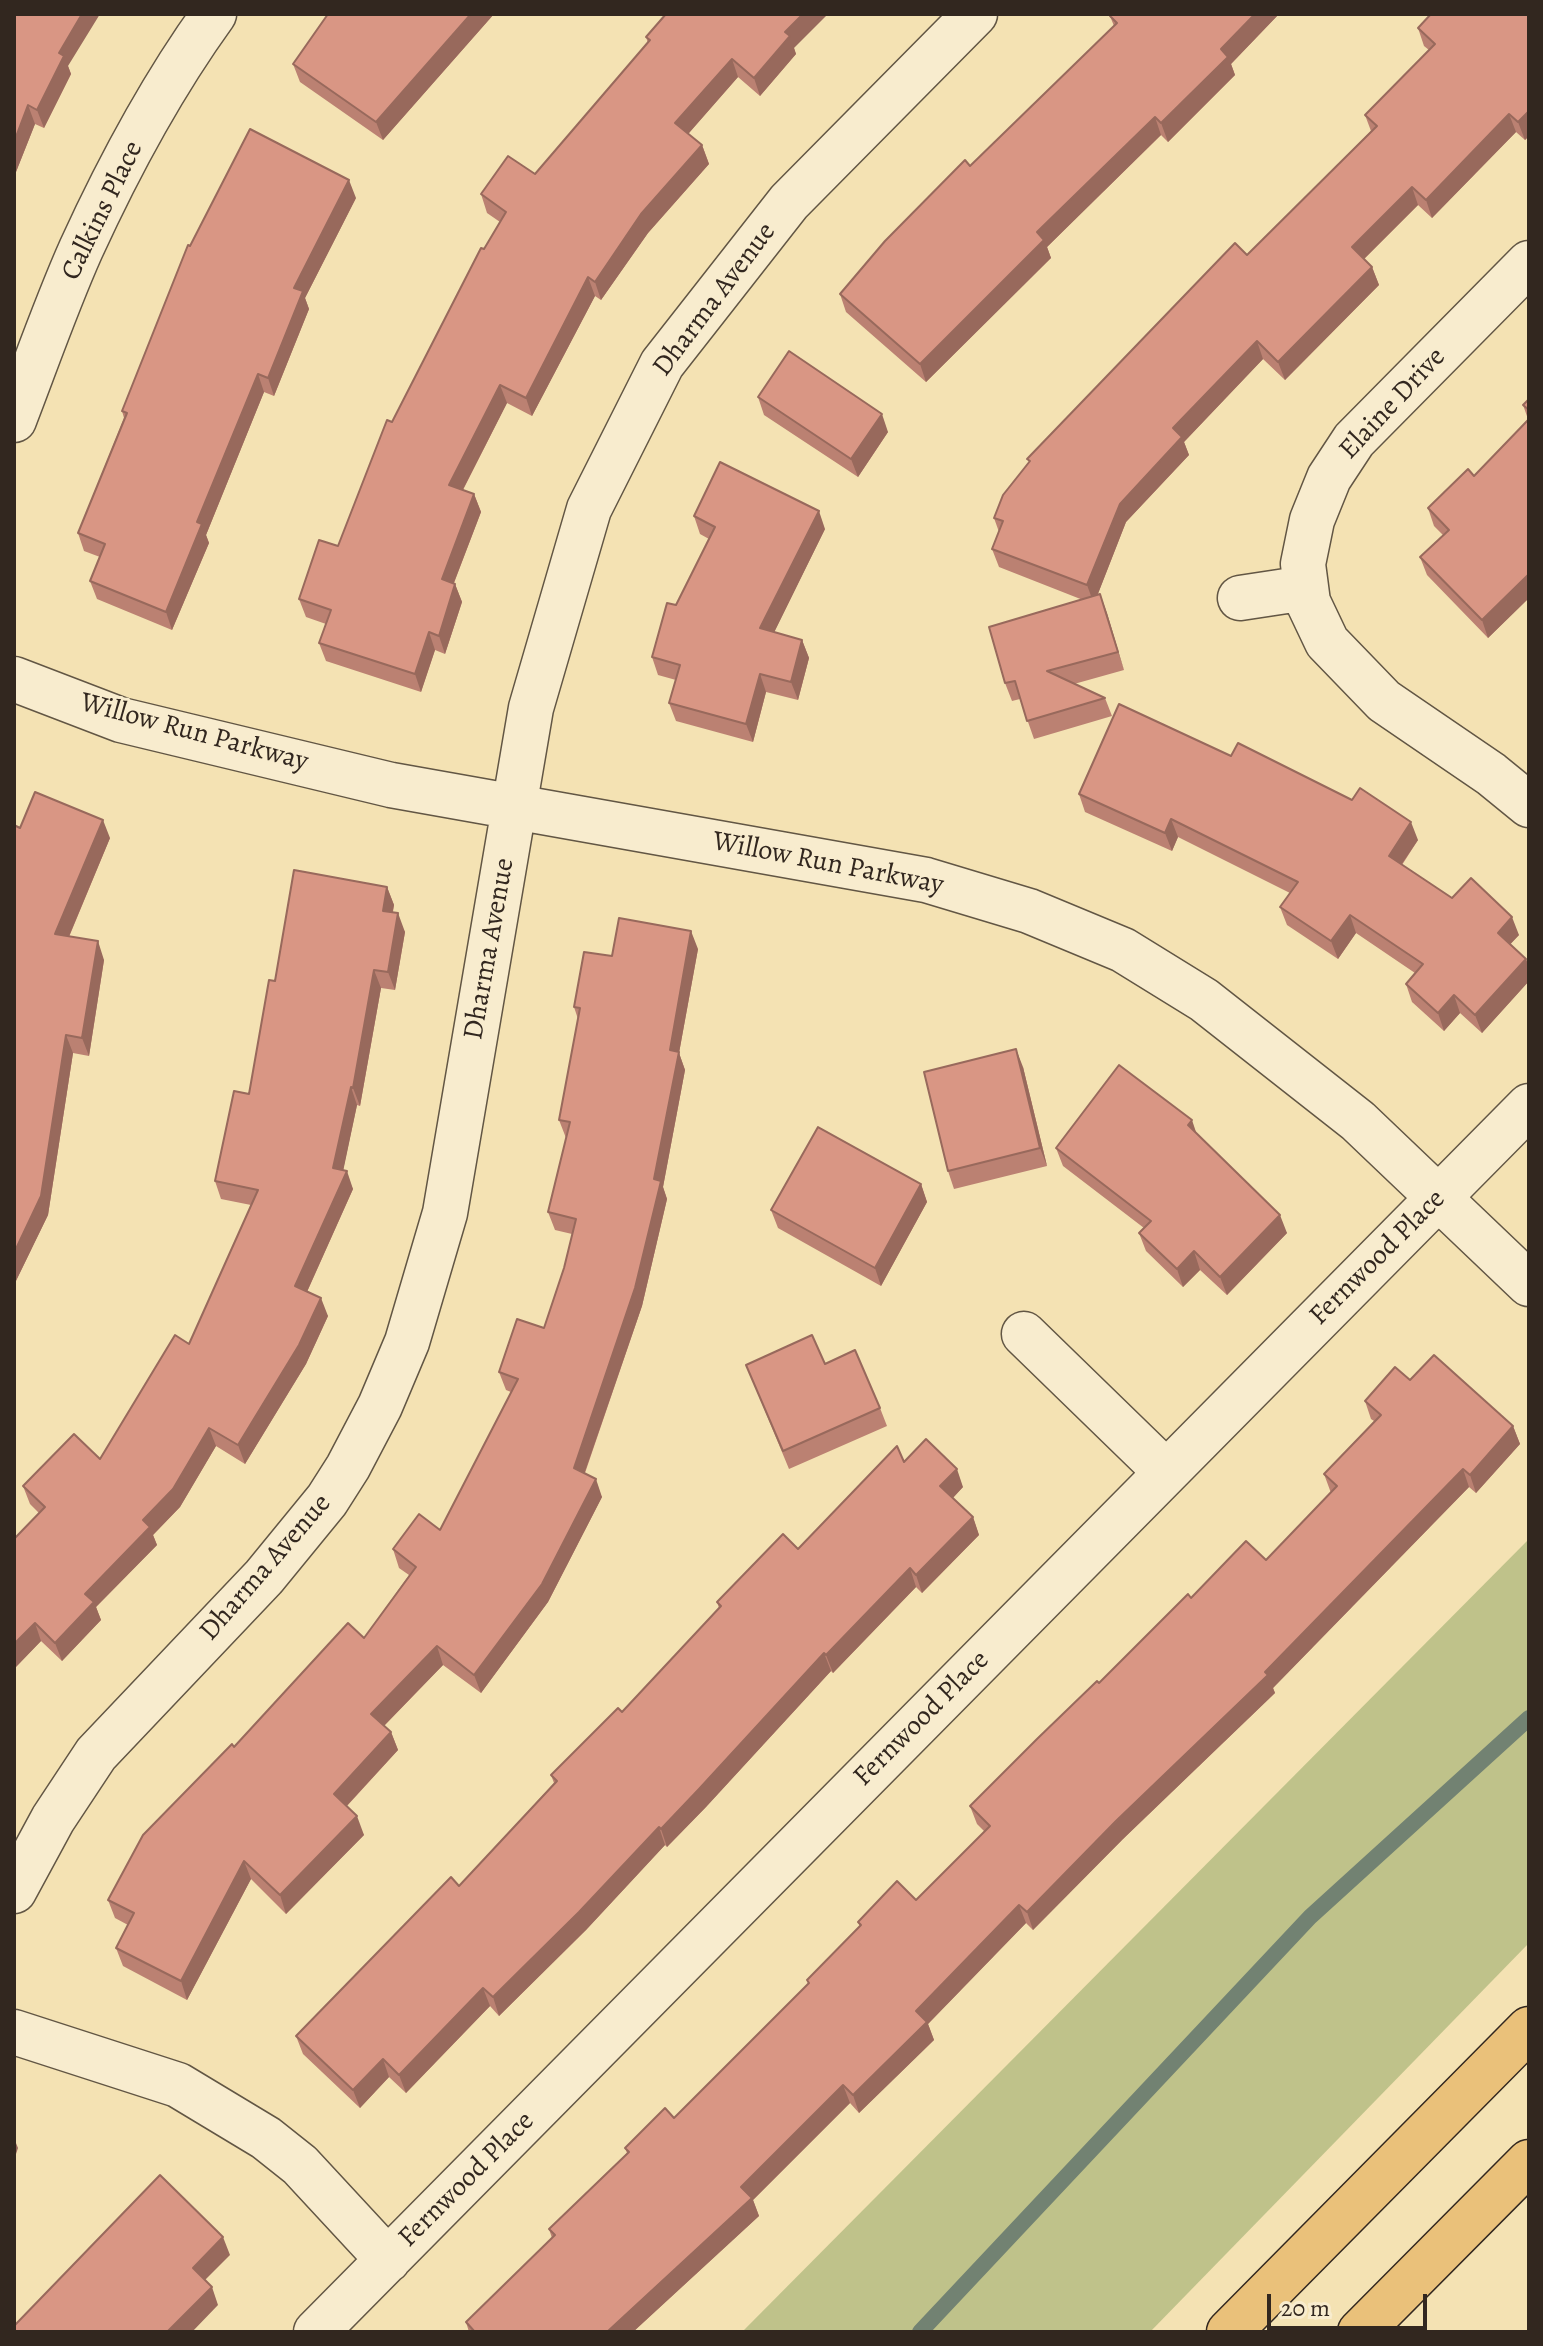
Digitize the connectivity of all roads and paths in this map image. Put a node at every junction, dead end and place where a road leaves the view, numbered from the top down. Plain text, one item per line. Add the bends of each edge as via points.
1 (214, 14) edge
2 (975, 14) edge
3 (1529, 263) edge
4 (14, 420) edge
5 (1306, 588) junction
6 (1240, 598) dead end
7 (14, 679) edge
8 (1529, 805) edge
9 (514, 806) junction
10 (1529, 1106) edge
11 (1438, 1198) junction
12 (1529, 1284) edge
13 (1024, 1334) dead end
14 (1166, 1472) junction
15 (14, 1891) edge
16 (1529, 2029) edge
17 (14, 2032) edge
18 (1529, 2162) edge
19 (388, 2260) junction
20 (316, 2332) edge
21 (1229, 2332) edge
22 (1360, 2332) edge

1 - 4 street, Calkins Place via 132,147 81,249
2 - 9 street, Dharma Avenue via 789,202 662,364 589,509 531,708
3 - 5 street, Elaine Drive via 1354,440 1329,478 1312,520 1303,564
5 - 6 street
5 - 8 street, Elaine Drive via 1327,642 1384,701
7 - 9 street, Willow Run Parkway via 121,720 391,785
9 - 11 street, Willow Run Parkway via 926,880 1029,911 1110,945 1204,1000 1358,1121
9 - 15 street, Dharma Avenue via 445,1213 407,1342 380,1406 327,1500 264,1577 96,1754
10 - 11 street, Fernwood Place
11 - 12 street, Willow Run Parkway
11 - 14 street, Fernwood Place
13 - 14 street
14 - 19 street, Fernwood Place
16 - 21 main road
17 - 19 street via 178,2085 266,2138 300,2165
18 - 22 main road
19 - 20 street, Fernwood Place

